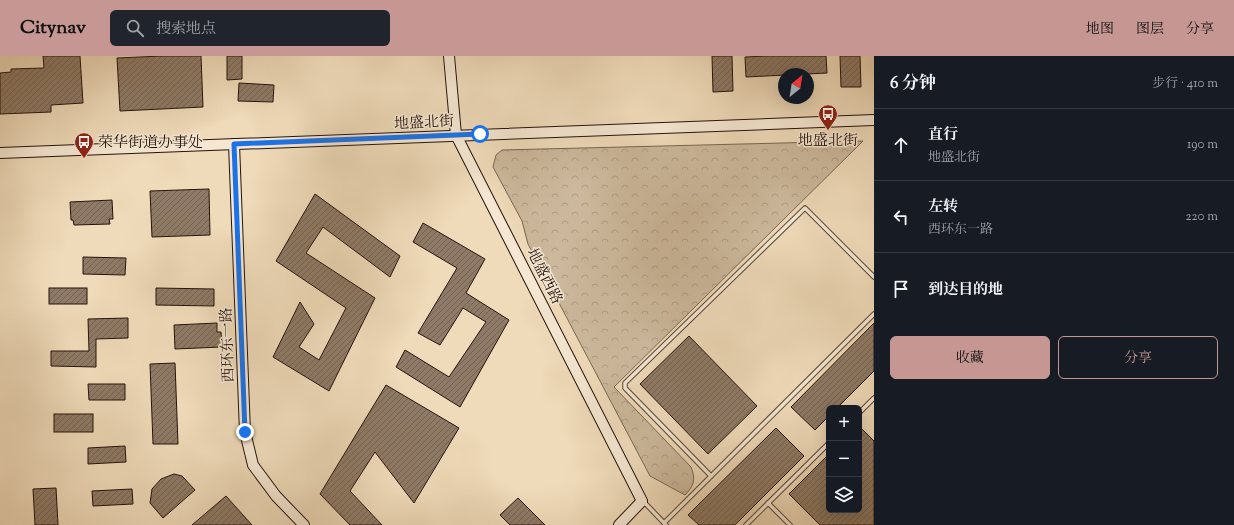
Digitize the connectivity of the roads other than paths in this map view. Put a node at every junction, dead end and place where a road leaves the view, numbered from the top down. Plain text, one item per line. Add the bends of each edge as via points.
1 (449, 56) edge
2 (874, 120) edge
3 (456, 135) junction
4 (234, 144) junction
5 (0, 153) edge
6 (874, 277) edge
7 (874, 314) edge
8 (874, 398) edge
9 (862, 410) edge
10 (826, 446) edge
11 (711, 476) junction
12 (642, 501) junction
13 (768, 503) junction
14 (665, 524) edge
15 (304, 525) edge
16 (619, 525) edge
17 (746, 525) edge
18 (790, 525) edge

1 - 3 street, 地盛西路
2 - 3 street, 地盛北街
3 - 4 street, 地盛北街
3 - 12 street, 地盛西路
4 - 5 street, 地盛北街
4 - 15 street, 西环东一路 via 245,432 253,465 276,496
6 - 11 lane via 805,208 625,383 625,388
7 - 11 lane
8 - 9 lane
10 - 13 lane
11 - 14 lane
12 - 14 lane
12 - 16 street
13 - 17 lane
13 - 18 lane

